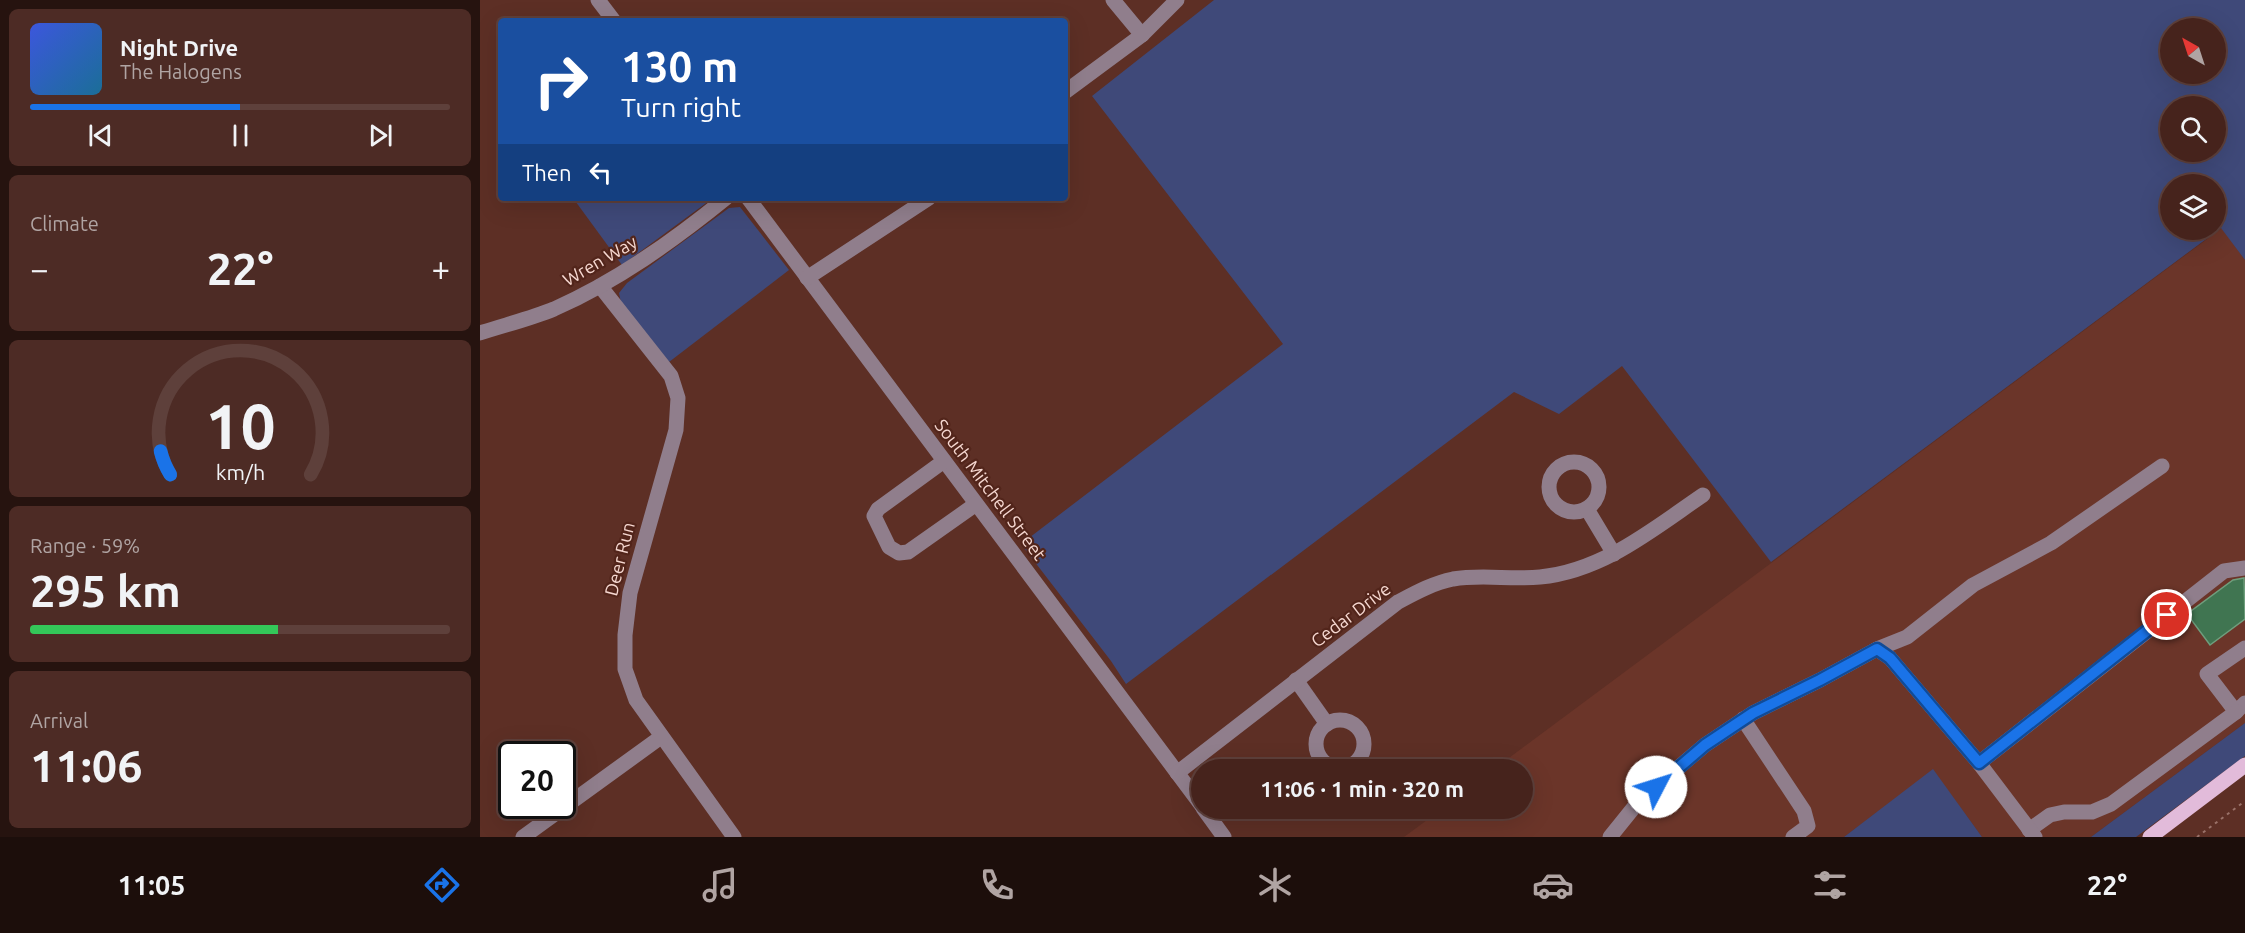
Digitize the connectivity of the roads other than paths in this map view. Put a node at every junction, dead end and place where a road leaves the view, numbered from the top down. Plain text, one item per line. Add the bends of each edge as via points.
1 (598, 0) edge
2 (1113, 0) edge
3 (1177, 0) edge
4 (612, 18) edge
5 (1142, 35) junction
6 (1068, 90) edge
7 (722, 201) edge
8 (750, 201) edge
9 (924, 201) edge
10 (807, 278) junction
11 (600, 286) junction
12 (480, 333) edge
13 (944, 461) junction
14 (2162, 466) dead end
15 (1704, 495) dead end
16 (976, 504) junction
17 (1587, 509) dead end
18 (1614, 554) junction
19 (2245, 568) edge
20 (2245, 648) edge
21 (1877, 649) junction
22 (1296, 680) junction
23 (2240, 708) edge
24 (1743, 719) junction
25 (1327, 724) dead end
26 (661, 737) junction
27 (1979, 763) junction
28 (2245, 765) edge
29 (1177, 773) junction
30 (1191, 792) edge
31 (1211, 819) edge
32 (2032, 833) edge
33 (523, 837) edge
34 (734, 837) edge
35 (1224, 837) edge
36 (1610, 837) edge
37 (1793, 837) edge
38 (2150, 837) edge

1 - 4 street
2 - 5 street
3 - 5 street
5 - 6 street
7 - 11 street, Wren Way via 677,238
8 - 10 street, South Mitchell Street
9 - 10 street
10 - 13 street, South Mitchell Street
11 - 12 street, Wren Way via 552,310
11 - 26 street, Deer Run via 671,376 678,398 676,430 630,593 625,635 626,669 636,700
13 - 16 street, South Mitchell Street
13 - 16 street via 878,509 874,516 889,547 900,553 908,552
14 - 21 street via 2051,543 1972,585 1907,637
15 - 18 street, Cedar Drive
16 - 29 street, South Mitchell Street
17 - 18 street
18 - 22 street, Cedar Drive via 1578,569 1540,577 1469,577 1431,585 1398,602
19 - 27 street via 2224,571
20 - 23 street via 2207,674
21 - 24 street
21 - 27 street via 1890,658
22 - 25 street
22 - 29 street, Cedar Drive
23 - 32 street via 2111,804 2092,812 2050,815
24 - 36 street via 1705,745 1639,801
24 - 37 street via 1804,811 1808,826
26 - 33 street
26 - 34 street, Deer Run
27 - 32 street
28 - 38 main road
29 - 30 street, South Mitchell Street
31 - 35 street, South Mitchell Street

